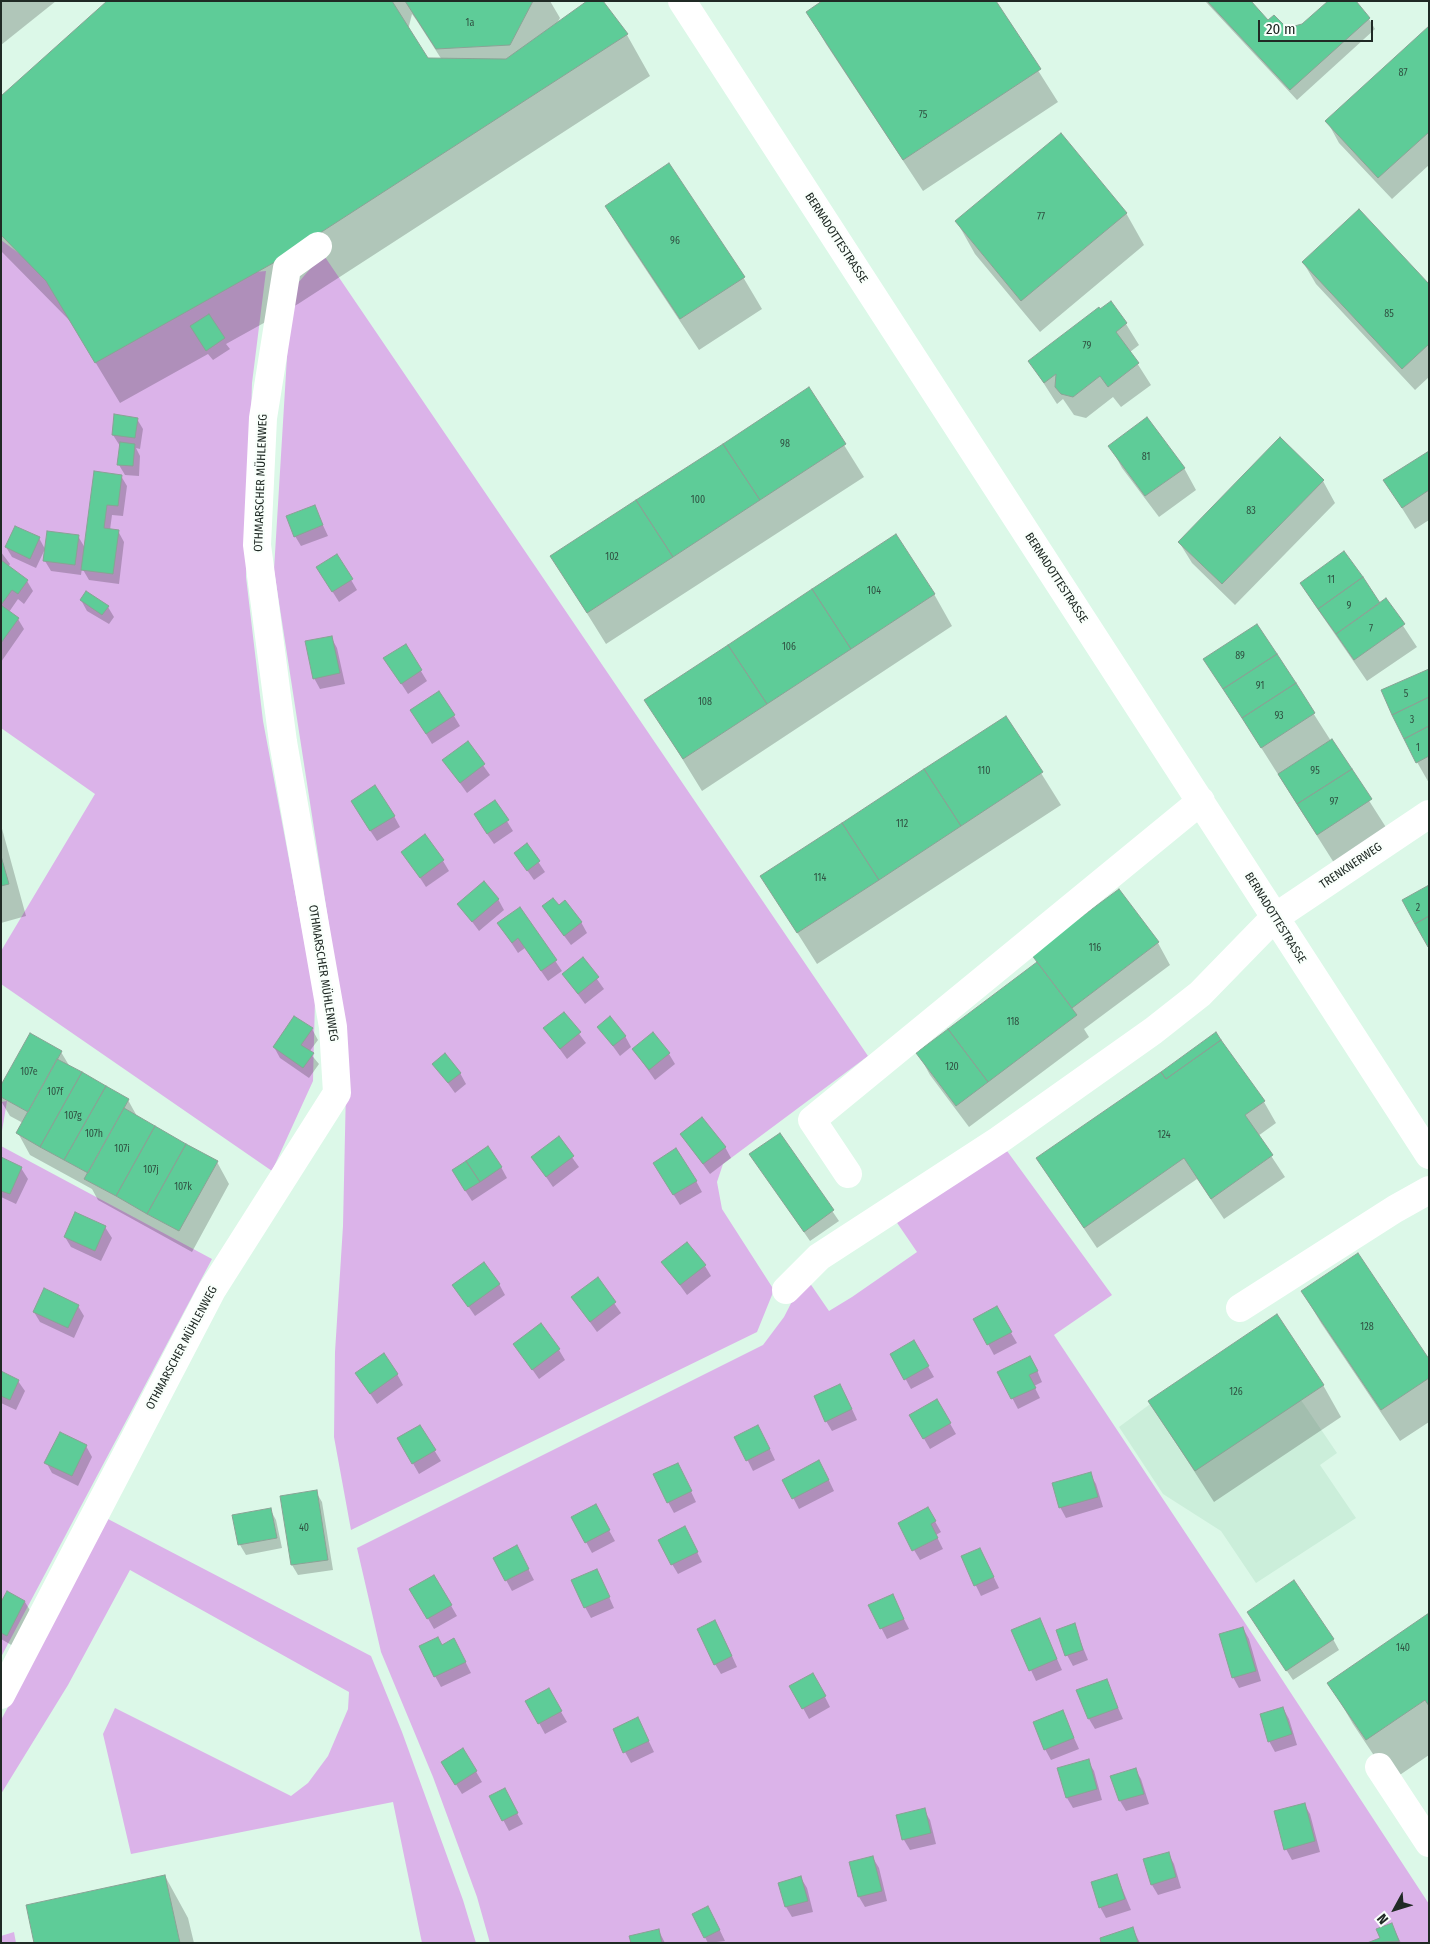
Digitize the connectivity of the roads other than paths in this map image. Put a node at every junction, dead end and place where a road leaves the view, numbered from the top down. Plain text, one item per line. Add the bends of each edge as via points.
1 (682, 1) edge
2 (318, 246) dead end
3 (1201, 801) junction
4 (1429, 814) edge
5 (1274, 918) junction
6 (1429, 1155) edge
7 (848, 1174) dead end
8 (1429, 1190) edge
9 (786, 1290) dead end
10 (1240, 1308) dead end
11 (1, 1695) edge
12 (1379, 1767) dead end
13 (1429, 1842) edge

1 - 3 street, BERNADOTTESTRASSE
2 - 11 street, OTHMARSCHER MÜHLENWEG via 287,268 263,418 257,545 283,742 333,1027 337,1093 212,1290
3 - 5 street, BERNADOTTESTRASSE
3 - 7 street via 812,1120
4 - 5 street, TRENKNERWEG
5 - 6 street, BERNADOTTESTRASSE
5 - 9 street, TRENKNERWEG via 1200,994 1161,1024 999,1140 819,1257
8 - 10 street via 1395,1208
12 - 13 street

